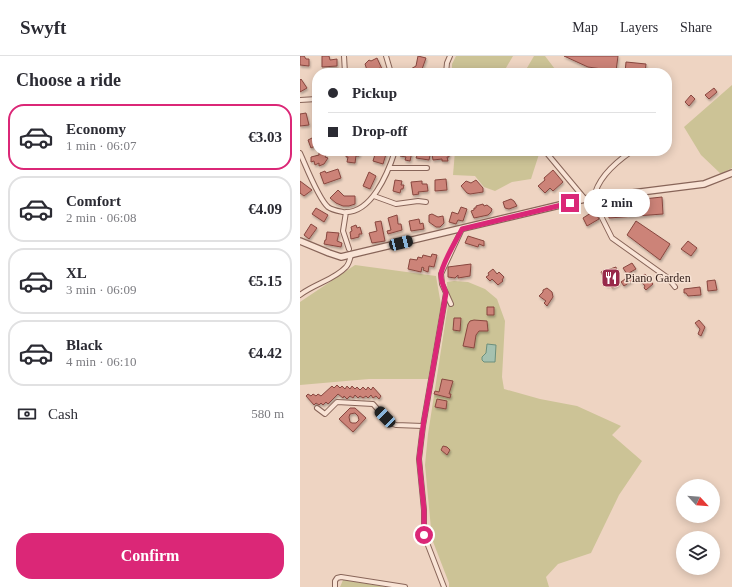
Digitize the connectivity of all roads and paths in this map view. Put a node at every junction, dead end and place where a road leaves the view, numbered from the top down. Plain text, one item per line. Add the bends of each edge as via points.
1 (344, 56) edge
2 (386, 56) edge
3 (450, 56) edge
4 (345, 68) edge
5 (390, 68) edge
6 (446, 68) edge
7 (312, 99) edge
8 (300, 100) edge
9 (300, 153) edge
10 (393, 156) edge
11 (549, 156) edge
12 (624, 156) edge
13 (389, 168) junction
14 (427, 168) dead end
15 (732, 173) edge
16 (374, 196) junction
17 (593, 198) junction
18 (585, 199) junction
19 (426, 202) dead end
20 (346, 212) junction
21 (462, 229) junction
22 (300, 242) edge
23 (350, 252) junction
24 (675, 287) dead end
25 (446, 293) junction
26 (300, 294) edge
27 (451, 304) dead end
28 (317, 408) dead end
29 (423, 426) junction
30 (336, 587) edge
31 (405, 587) edge
32 (444, 587) edge

1 - 4 street
2 - 5 street
3 - 6 street
7 - 8 street
9 - 20 street via 322,200 329,207
10 - 13 street
11 - 18 street
12 - 17 street via 603,178
13 - 14 street
13 - 16 street
15 - 17 street via 704,184
16 - 19 street via 396,204
16 - 20 street via 368,203
17 - 18 street
17 - 24 street via 612,238 668,278
18 - 21 street
20 - 23 street via 344,231
21 - 23 street
21 - 25 street via 441,274
22 - 23 street via 341,257
23 - 26 street via 347,266
25 - 27 street
25 - 29 street
28 - 29 street via 325,414 337,402 372,404 390,423
29 - 32 street via 419,459 424,535
30 - 31 street via 335,581 341,577

